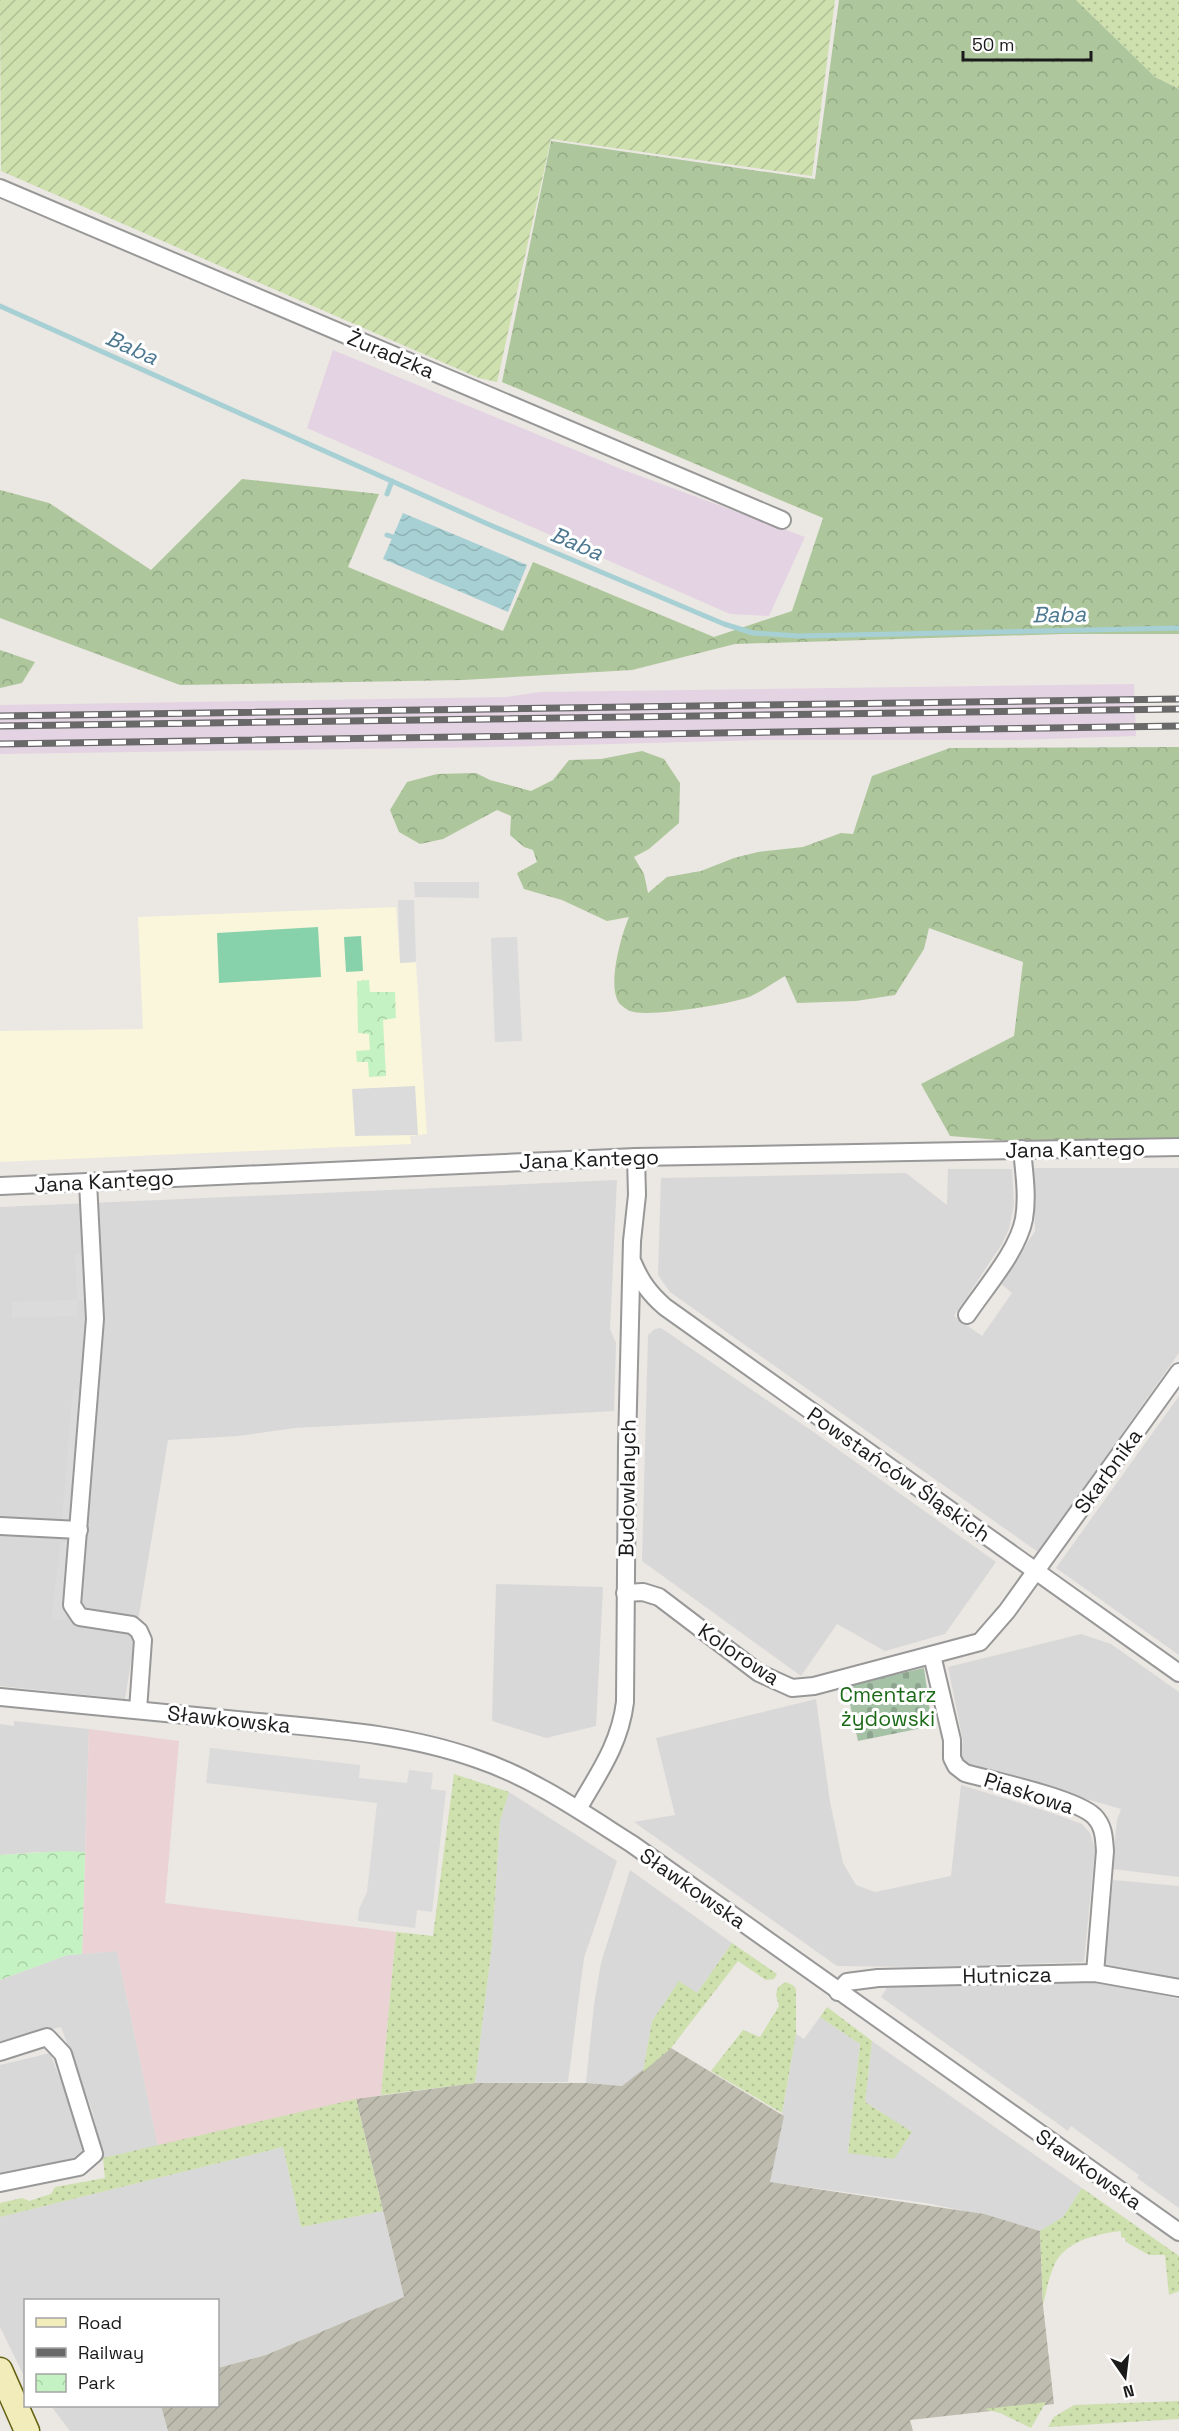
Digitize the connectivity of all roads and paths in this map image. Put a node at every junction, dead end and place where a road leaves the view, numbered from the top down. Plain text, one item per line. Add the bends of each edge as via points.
1 (0, 188) edge
2 (782, 520) dead end
3 (1179, 1147) edge
4 (1022, 1149) junction
5 (636, 1156) junction
6 (88, 1182) junction
7 (0, 1186) edge
8 (633, 1263) junction
9 (967, 1315) dead end
10 (1179, 1372) edge
11 (0, 1526) edge
12 (79, 1530) junction
13 (1036, 1570) junction
14 (625, 1593) junction
15 (932, 1655) junction
16 (1179, 1673) edge
17 (0, 1697) edge
18 (138, 1710) junction
19 (578, 1809) junction
20 (1095, 1973) junction
21 (1179, 1988) edge
22 (838, 1992) junction
23 (0, 2052) edge
24 (0, 2183) edge
25 (1179, 2232) edge
26 (0, 2369) edge
27 (24, 2401) edge
28 (28, 2407) edge
29 (27, 2431) edge
30 (46, 2431) edge

1 - 2 street, Żuradzka
3 - 4 street, Jana Kantego
4 - 5 street, Jana Kantego
4 - 9 street via 1026,1195 1021,1228 1011,1250
5 - 6 street, Jana Kantego
5 - 8 street, Budowlanych
6 - 7 street, Jana Kantego
6 - 12 street, Sławkowska via 95,1319
8 - 13 street, Powstańców Śląskich via 648,1292 665,1307
8 - 14 street, Budowlanych
10 - 13 street, Skarbnika
11 - 12 street
12 - 18 street, Sławkowska via 72,1605 80,1617 132,1625 139,1631 143,1640
13 - 15 street, Kolorowa via 980,1642
13 - 16 street, Powstańców Śląskich
14 - 15 street, Kolorowa via 643,1592 658,1597 759,1673 792,1688 814,1686
14 - 19 street, Budowlanych via 622,1722 615,1743
15 - 20 street, Piaskowa via 956,1766 965,1773 1075,1804 1094,1816 1104,1832
17 - 18 street, Sławkowska
18 - 19 street, Sławkowska via 423,1742 521,1777
19 - 22 street, Sławkowska
20 - 21 street, Hutnicza
20 - 22 street, Hutnicza via 878,1978 847,1982
22 - 25 street, Sławkowska
23 - 24 street via 47,2037 63,2055 94,2154 79,2167
26 - 27 street
26 - 29 street
28 - 30 street

